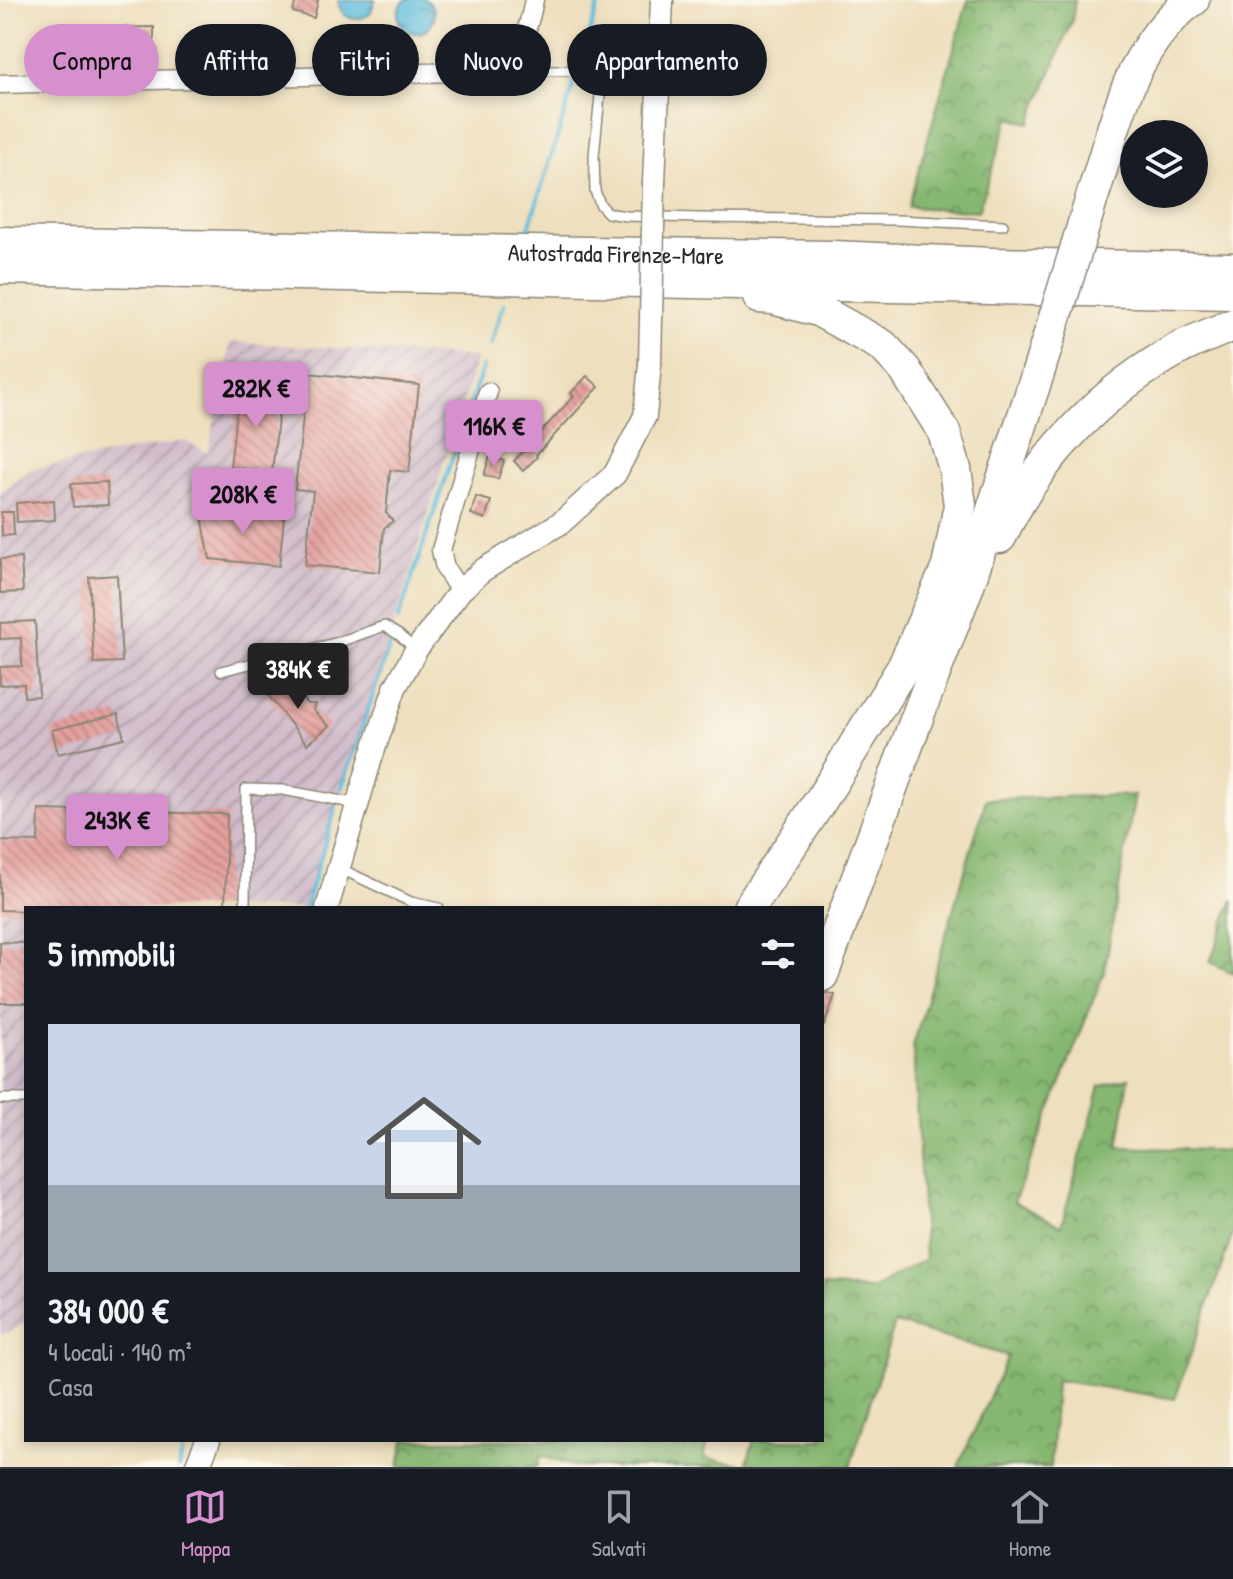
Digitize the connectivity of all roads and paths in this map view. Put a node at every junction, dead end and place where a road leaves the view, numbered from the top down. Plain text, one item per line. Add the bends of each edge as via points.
1 (534, 0) edge
2 (662, 0) edge
3 (1172, 0) edge
4 (1193, 0) edge
5 (527, 24) edge
6 (551, 71) edge
7 (435, 73) edge
8 (0, 84) edge
9 (1089, 186) junction
10 (1003, 225) dead end
11 (0, 243) edge
12 (1233, 252) edge
13 (832, 257) junction
14 (0, 268) edge
15 (1233, 269) edge
16 (300, 273) junction
17 (1233, 293) edge
18 (1233, 325) edge
19 (1032, 371) junction
20 (488, 392) dead end
21 (460, 591) junction
22 (416, 650) junction
23 (903, 668) junction
24 (221, 671) dead end
25 (921, 707) junction
26 (358, 804) junction
27 (339, 868) junction
28 (245, 906) edge
29 (328, 906) edge
30 (430, 906) edge
31 (750, 906) edge
32 (824, 970) edge
33 (0, 1099) edge
34 (24, 1099) edge

1 - 5 street
2 - 21 street, bridge via 645,416 615,474 562,522 483,570
3 - 9 highway via 1122,65
4 - 9 highway via 1166,24 1134,71
6 - 10 lane via 596,70 602,75 595,191 608,213
7 - 8 street
9 - 19 highway, bridge
11 - 13 highway, Autostrada Firenze-Mare
12 - 13 highway via 1038,248
13 - 15 highway, Autostrada Firenze-Mare
14 - 16 highway, Autostrada Firenze-Mare
16 - 17 highway, Autostrada Firenze-Mare
16 - 23 highway via 555,292 773,298 818,310 883,346 905,370 944,432 960,505 948,567
18 - 25 highway via 1182,347 1134,377 1075,426 1010,517
19 - 23 highway via 947,593
19 - 25 highway via 968,585
20 - 21 street via 441,550
21 - 22 street
22 - 24 lane via 384,626
22 - 26 street via 395,688
23 - 31 highway
25 - 32 highway
26 - 27 street
26 - 28 lane via 246,789
27 - 29 street
27 - 30 lane
33 - 34 lane

